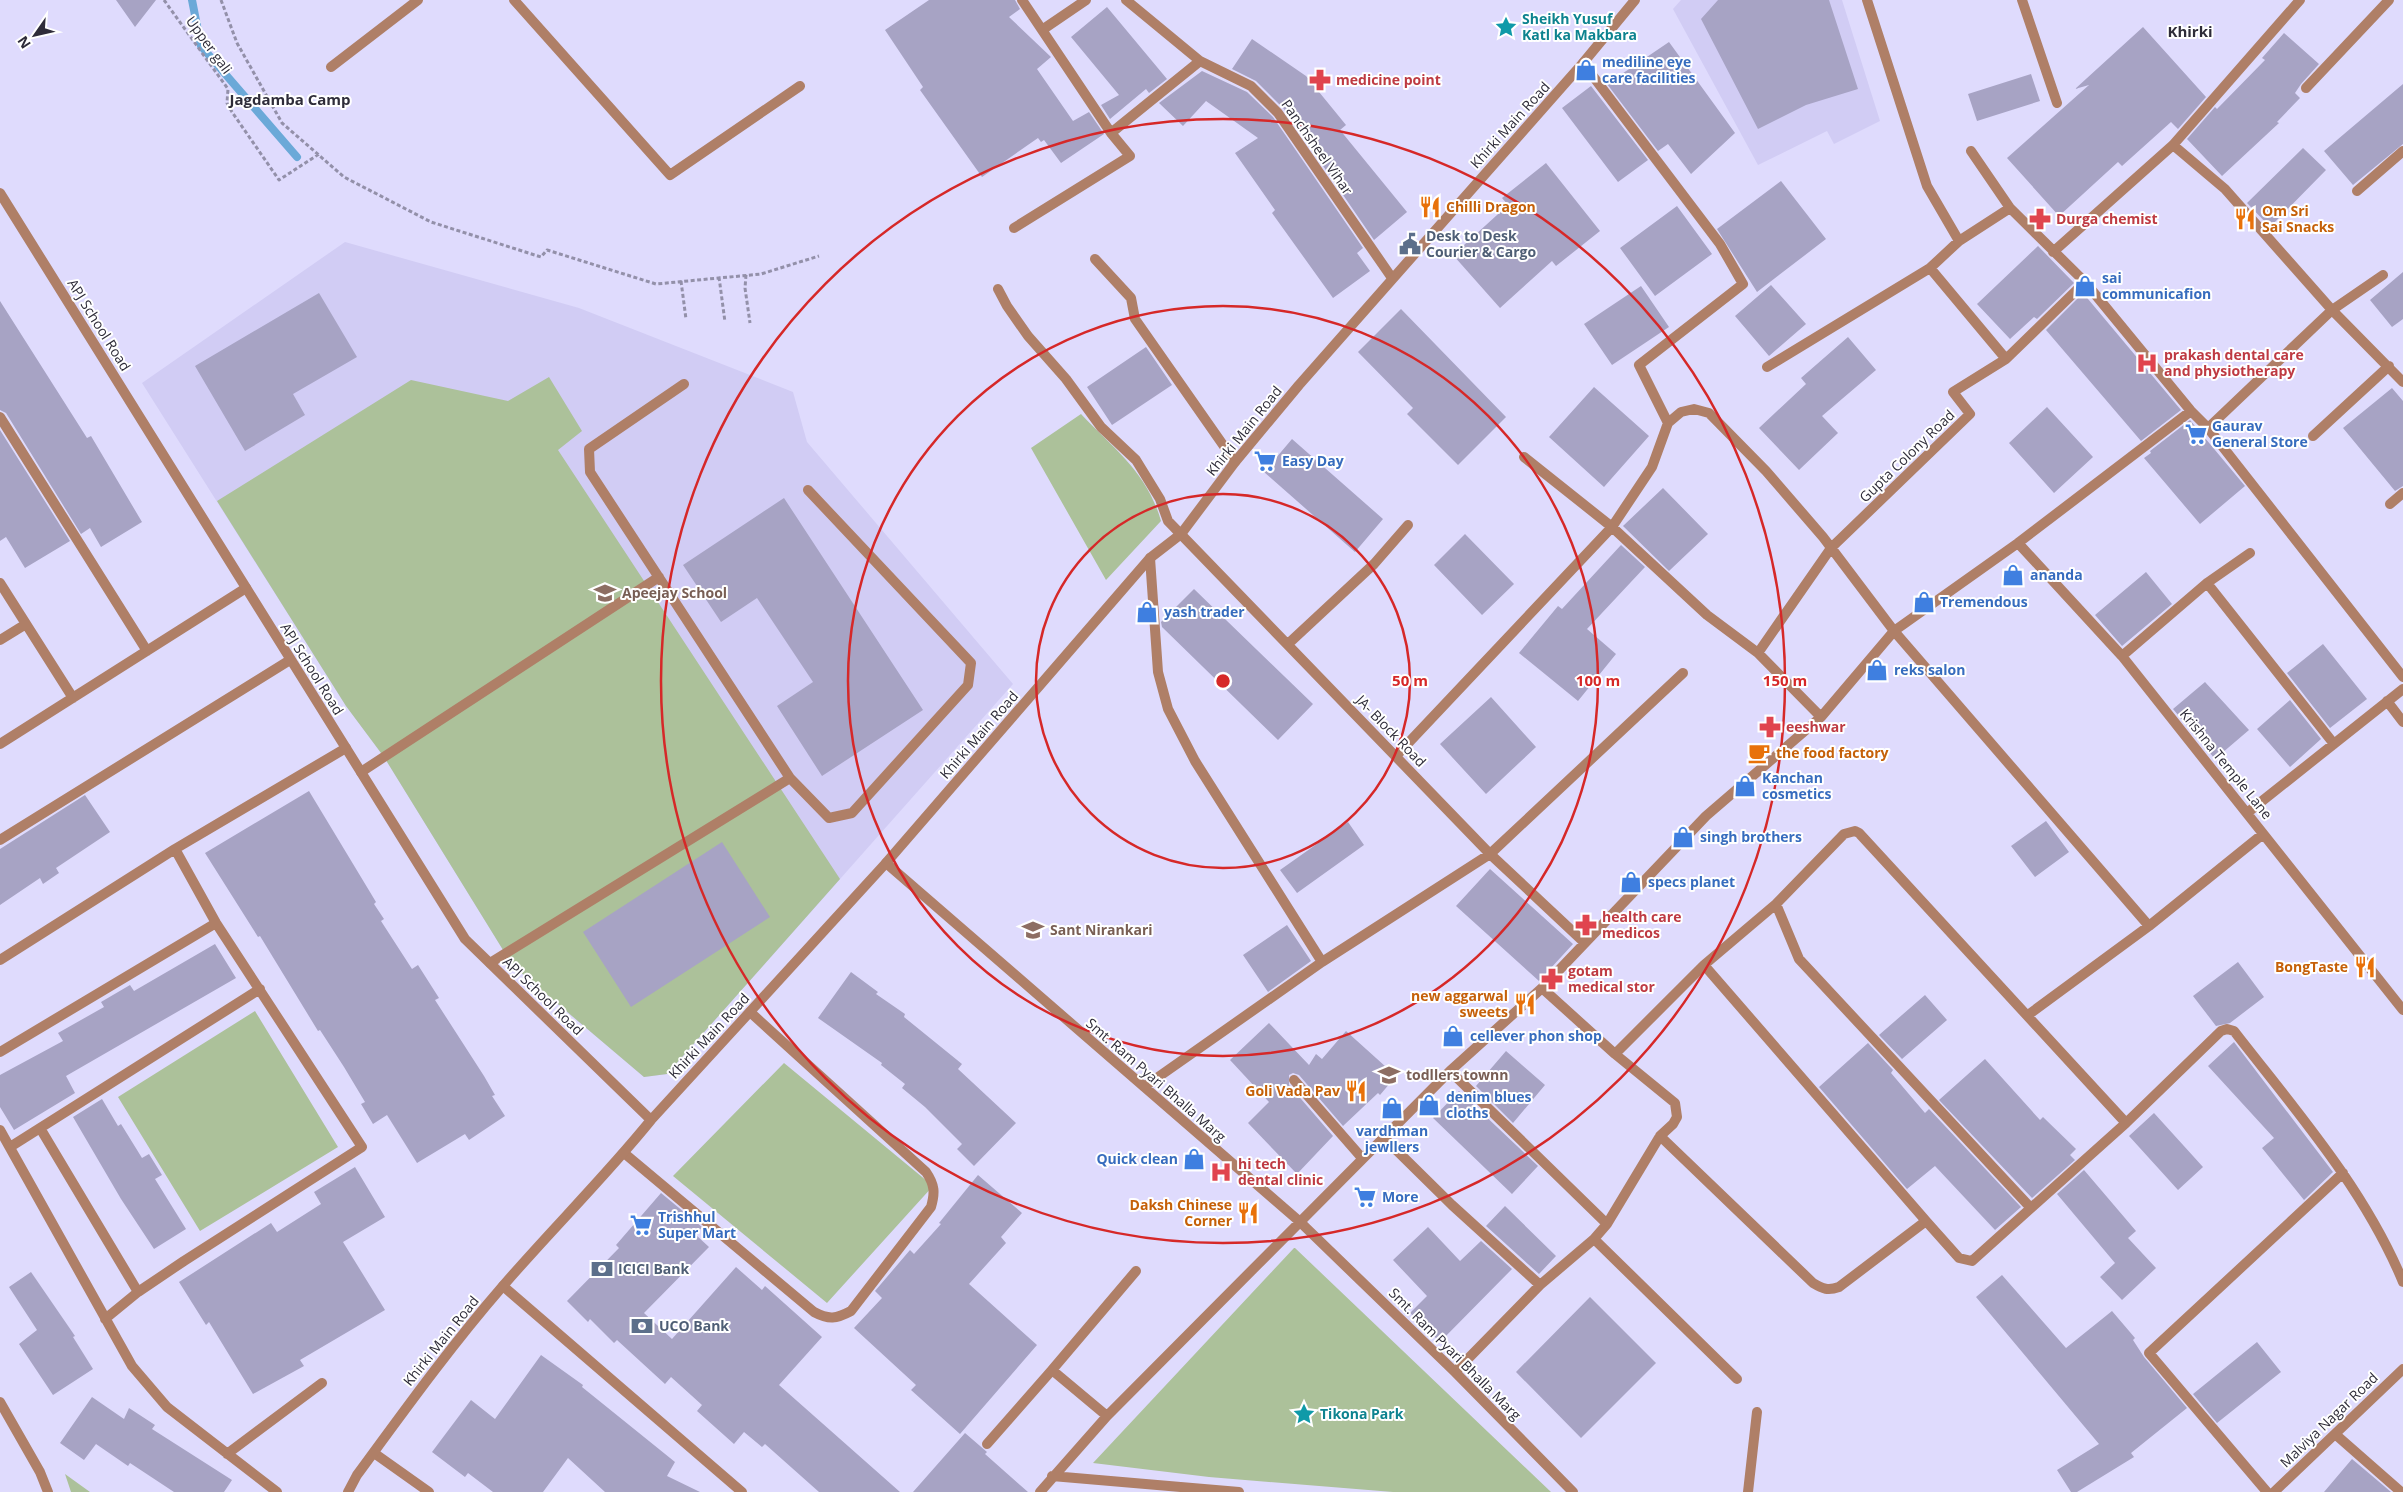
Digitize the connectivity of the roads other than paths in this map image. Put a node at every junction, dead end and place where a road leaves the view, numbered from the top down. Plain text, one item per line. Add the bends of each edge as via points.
1 (418, 0) edge
2 (514, 0) edge
3 (1022, 0) edge
4 (1086, 0) edge
5 (1126, 0) edge
6 (1635, 0) edge
7 (1867, 0) edge
8 (2022, 0) edge
9 (2300, 0) edge
10 (2388, 0) edge
11 (1042, 30) junction
12 (1200, 61) junction
13 (1583, 63) junction
14 (332, 68) dead end
15 (800, 86) dead end
16 (2306, 88) dead end
17 (2057, 103) dead end
18 (1111, 133) junction
19 (2173, 145) junction
20 (1971, 151) dead end
21 (2403, 151) edge
22 (2357, 191) dead end
23 (0, 193) edge
24 (2010, 208) junction
25 (1014, 228) dead end
26 (1959, 241) junction
27 (2053, 252) junction
28 (1095, 259) dead end
29 (1930, 268) junction
30 (2383, 275) dead end
31 (1392, 278) junction
32 (2085, 282) junction
33 (998, 289) dead end
34 (2332, 310) junction
35 (2006, 359) junction
36 (2389, 366) junction
37 (1767, 367) dead end
38 (2403, 382) edge
39 (684, 384) dead end
40 (2191, 411) junction
41 (0, 417) edge
42 (1668, 423) junction
43 (2208, 428) junction
44 (2313, 436) dead end
45 (1524, 457) dead end
46 (1236, 462) junction
47 (808, 490) dead end
48 (2403, 492) edge
49 (2390, 504) dead end
50 (1408, 525) dead end
51 (1612, 527) junction
52 (1181, 534) junction
53 (2018, 543) junction
54 (1831, 548) junction
55 (2250, 553) dead end
56 (1150, 558) junction
57 (659, 577) junction
58 (0, 583) edge
59 (2207, 583) junction
60 (246, 588) junction
61 (26, 624) junction
62 (1894, 631) junction
63 (0, 640) edge
64 (1288, 644) junction
65 (147, 651) junction
66 (1758, 654) junction
67 (2122, 656) junction
68 (290, 660) junction
69 (1683, 673) dead end
70 (2403, 677) edge
71 (2403, 688) edge
72 (73, 698) junction
73 (2387, 701) junction
74 (1821, 717) junction
75 (2403, 722) edge
76 (0, 744) edge
77 (2334, 744) junction
78 (346, 748) junction
79 (1396, 756) junction
80 (361, 772) junction
81 (790, 778) junction
82 (2247, 813) junction
83 (2263, 834) junction
84 (0, 840) edge
85 (175, 848) junction
86 (1490, 854) junction
87 (886, 863) junction
88 (1776, 904) junction
89 (216, 923) junction
90 (2148, 926) junction
91 (1585, 942) junction
92 (0, 960) edge
93 (1322, 962) junction
94 (490, 963) junction
95 (1704, 965) junction
96 (1542, 988) junction
97 (260, 989) junction
98 (2403, 1010) edge
99 (750, 1012) junction
100 (2028, 1015) junction
101 (0, 1052) edge
102 (1615, 1054) junction
103 (1450, 1071) junction
104 (1294, 1080) dead end
105 (1144, 1087) junction
106 (651, 1120) junction
107 (2126, 1123) junction
108 (40, 1128) junction
109 (0, 1130) edge
110 (1660, 1136) junction
111 (1383, 1137) junction
112 (10, 1147) junction
113 (624, 1153) junction
114 (1362, 1158) junction
115 (2343, 1173) junction
116 (2031, 1208) junction
117 (1299, 1221) junction
118 (1926, 1221) junction
119 (1608, 1224) junction
120 (1594, 1239) junction
121 (1136, 1271) dead end
122 (2403, 1282) edge
123 (1540, 1285) junction
124 (503, 1286) junction
125 (138, 1292) junction
126 (106, 1319) junction
127 (2403, 1369) edge
128 (1052, 1370) junction
129 (1455, 1372) junction
130 (1737, 1379) dead end
131 (322, 1383) dead end
132 (0, 1402) edge
133 (1757, 1412) dead end
134 (1107, 1416) junction
135 (2334, 1434) junction
136 (987, 1444) dead end
137 (374, 1453) junction
138 (227, 1454) junction
139 (1052, 1476) junction
140 (48, 1492) edge
141 (276, 1492) edge
142 (348, 1492) edge
143 (429, 1492) edge
144 (742, 1492) edge
145 (1040, 1492) edge
146 (1238, 1492) edge
147 (1572, 1492) edge
148 (1748, 1492) edge
149 (2267, 1492) edge
150 (2274, 1492) edge
151 (2401, 1492) edge

1 - 14 street
2 - 15 street via 670,175
3 - 11 street
4 - 11 street
5 - 12 street, Panchsheel Vihar
6 - 13 street, Khirki Main Road
7 - 26 street via 1927,186
8 - 17 street
9 - 19 street
10 - 16 street
11 - 18 street
12 - 18 street
12 - 31 street, Panchsheel Vihar via 1250,86 1272,106
13 - 31 street, Khirki Main Road
13 - 42 street via 1720,244 1743,284 1639,365
18 - 25 street via 1130,156
19 - 27 street
19 - 34 street via 2225,190
20 - 24 street
21 - 22 street
23 - 60 street, APJ School Road
24 - 26 street
24 - 27 street
26 - 29 street
27 - 32 street
28 - 46 street via 1131,298 1135,319
29 - 35 street
29 - 37 street
30 - 34 street
31 - 46 street, Khirki Main Road
32 - 35 street, Gupta Colony Road
32 - 40 street
33 - 52 street, JA- Block Road via 1028,336 1066,379 1101,427 1136,460 1160,499 1168,521
34 - 36 street
34 - 43 street
35 - 54 street, Gupta Colony Road via 1953,392 1970,414
36 - 38 street
36 - 44 street
39 - 57 street via 589,449 590,472
40 - 43 street
40 - 53 street
41 - 65 street
42 - 51 street via 1652,468
42 - 54 street via 1681,412 1694,409 1709,413 1766,472
43 - 70 street
45 - 51 street
46 - 52 street, Khirki Main Road
47 - 81 street via 971,663 968,685 852,813 829,818
48 - 49 street
50 - 64 street via 1374,564
51 - 66 street via 1707,615
51 - 79 street
52 - 56 street, Khirki Main Road
52 - 64 street, JA- Block Road
53 - 62 street
53 - 67 street, Krishna Temple Lane
54 - 62 street
54 - 66 street, Gupta Colony Road
55 - 59 street
56 - 87 street, Khirki Main Road
56 - 93 street via 1158,672 1168,709 1194,761
57 - 80 street
57 - 81 street
58 - 61 street
59 - 67 street
59 - 77 street
60 - 65 street
60 - 68 street, APJ School Road
61 - 63 street
61 - 72 street
62 - 74 street
62 - 90 street
64 - 79 street, JA- Block Road
65 - 72 street
66 - 74 street
67 - 82 street, Krishna Temple Lane
68 - 78 street, APJ School Road
68 - 84 street
69 - 86 street
71 - 73 street
72 - 76 street
73 - 75 street
73 - 77 street
74 - 91 street via 1706,816
77 - 82 street
78 - 80 street, APJ School Road
78 - 85 street
79 - 86 street, JA- Block Road
80 - 94 street, APJ School Road via 465,939
81 - 94 street
82 - 83 street, Krishna Temple Lane
83 - 90 street
83 - 98 street, Krishna Temple Lane
85 - 89 street
85 - 92 street
86 - 91 street, JA- Block Road
86 - 93 street
87 - 99 street, Khirki Main Road
87 - 105 street, Smt. Ram Pyari Bhalla Marg
88 - 95 street
88 - 100 street via 1844,834 1855,831
88 - 116 street via 1799,959
89 - 97 street
89 - 101 street
90 - 100 street
91 - 96 street
93 - 105 street
94 - 106 street, APJ School Road
95 - 102 street
95 - 118 street
96 - 102 street
96 - 103 street
97 - 108 street
97 - 125 street via 362,1147
99 - 106 street, Khirki Main Road
99 - 113 street via 926,1172 933,1182 935,1194 931,1207 851,1311 829,1319 814,1312
100 - 107 street
102 - 110 street via 1675,1103 1677,1117
103 - 111 street
103 - 119 street
104 - 114 street
105 - 117 street, Smt. Ram Pyari Bhalla Marg
106 - 113 street, Khirki Main Road
107 - 115 street via 2221,1031 2230,1029
107 - 116 street
108 - 112 street
108 - 125 street
109 - 112 street
110 - 118 street via 1823,1289 1839,1287
110 - 119 street
111 - 114 street
111 - 123 street
112 - 126 street
113 - 124 street, Khirki Main Road
114 - 117 street
115 - 122 street via 2389,1248
115 - 149 street via 2149,1353
116 - 118 street via 1972,1260 1959,1258
117 - 129 street, Smt. Ram Pyari Bhalla Marg
117 - 134 street
119 - 120 street
120 - 123 street
120 - 130 street
121 - 128 street
123 - 129 street
124 - 137 street, Khirki Main Road via 432,1372
124 - 144 street
125 - 126 street
126 - 138 street via 132,1366 167,1407
127 - 135 street, Malviya Nagar Road
128 - 134 street
128 - 136 street
129 - 147 street, Smt. Ram Pyari Bhalla Marg
131 - 138 street
132 - 140 street
133 - 148 street
134 - 139 street
135 - 150 street, Malviya Nagar Road
135 - 151 street
137 - 142 street, Khirki Main Road
137 - 143 street
138 - 141 street
139 - 145 street
139 - 146 street

